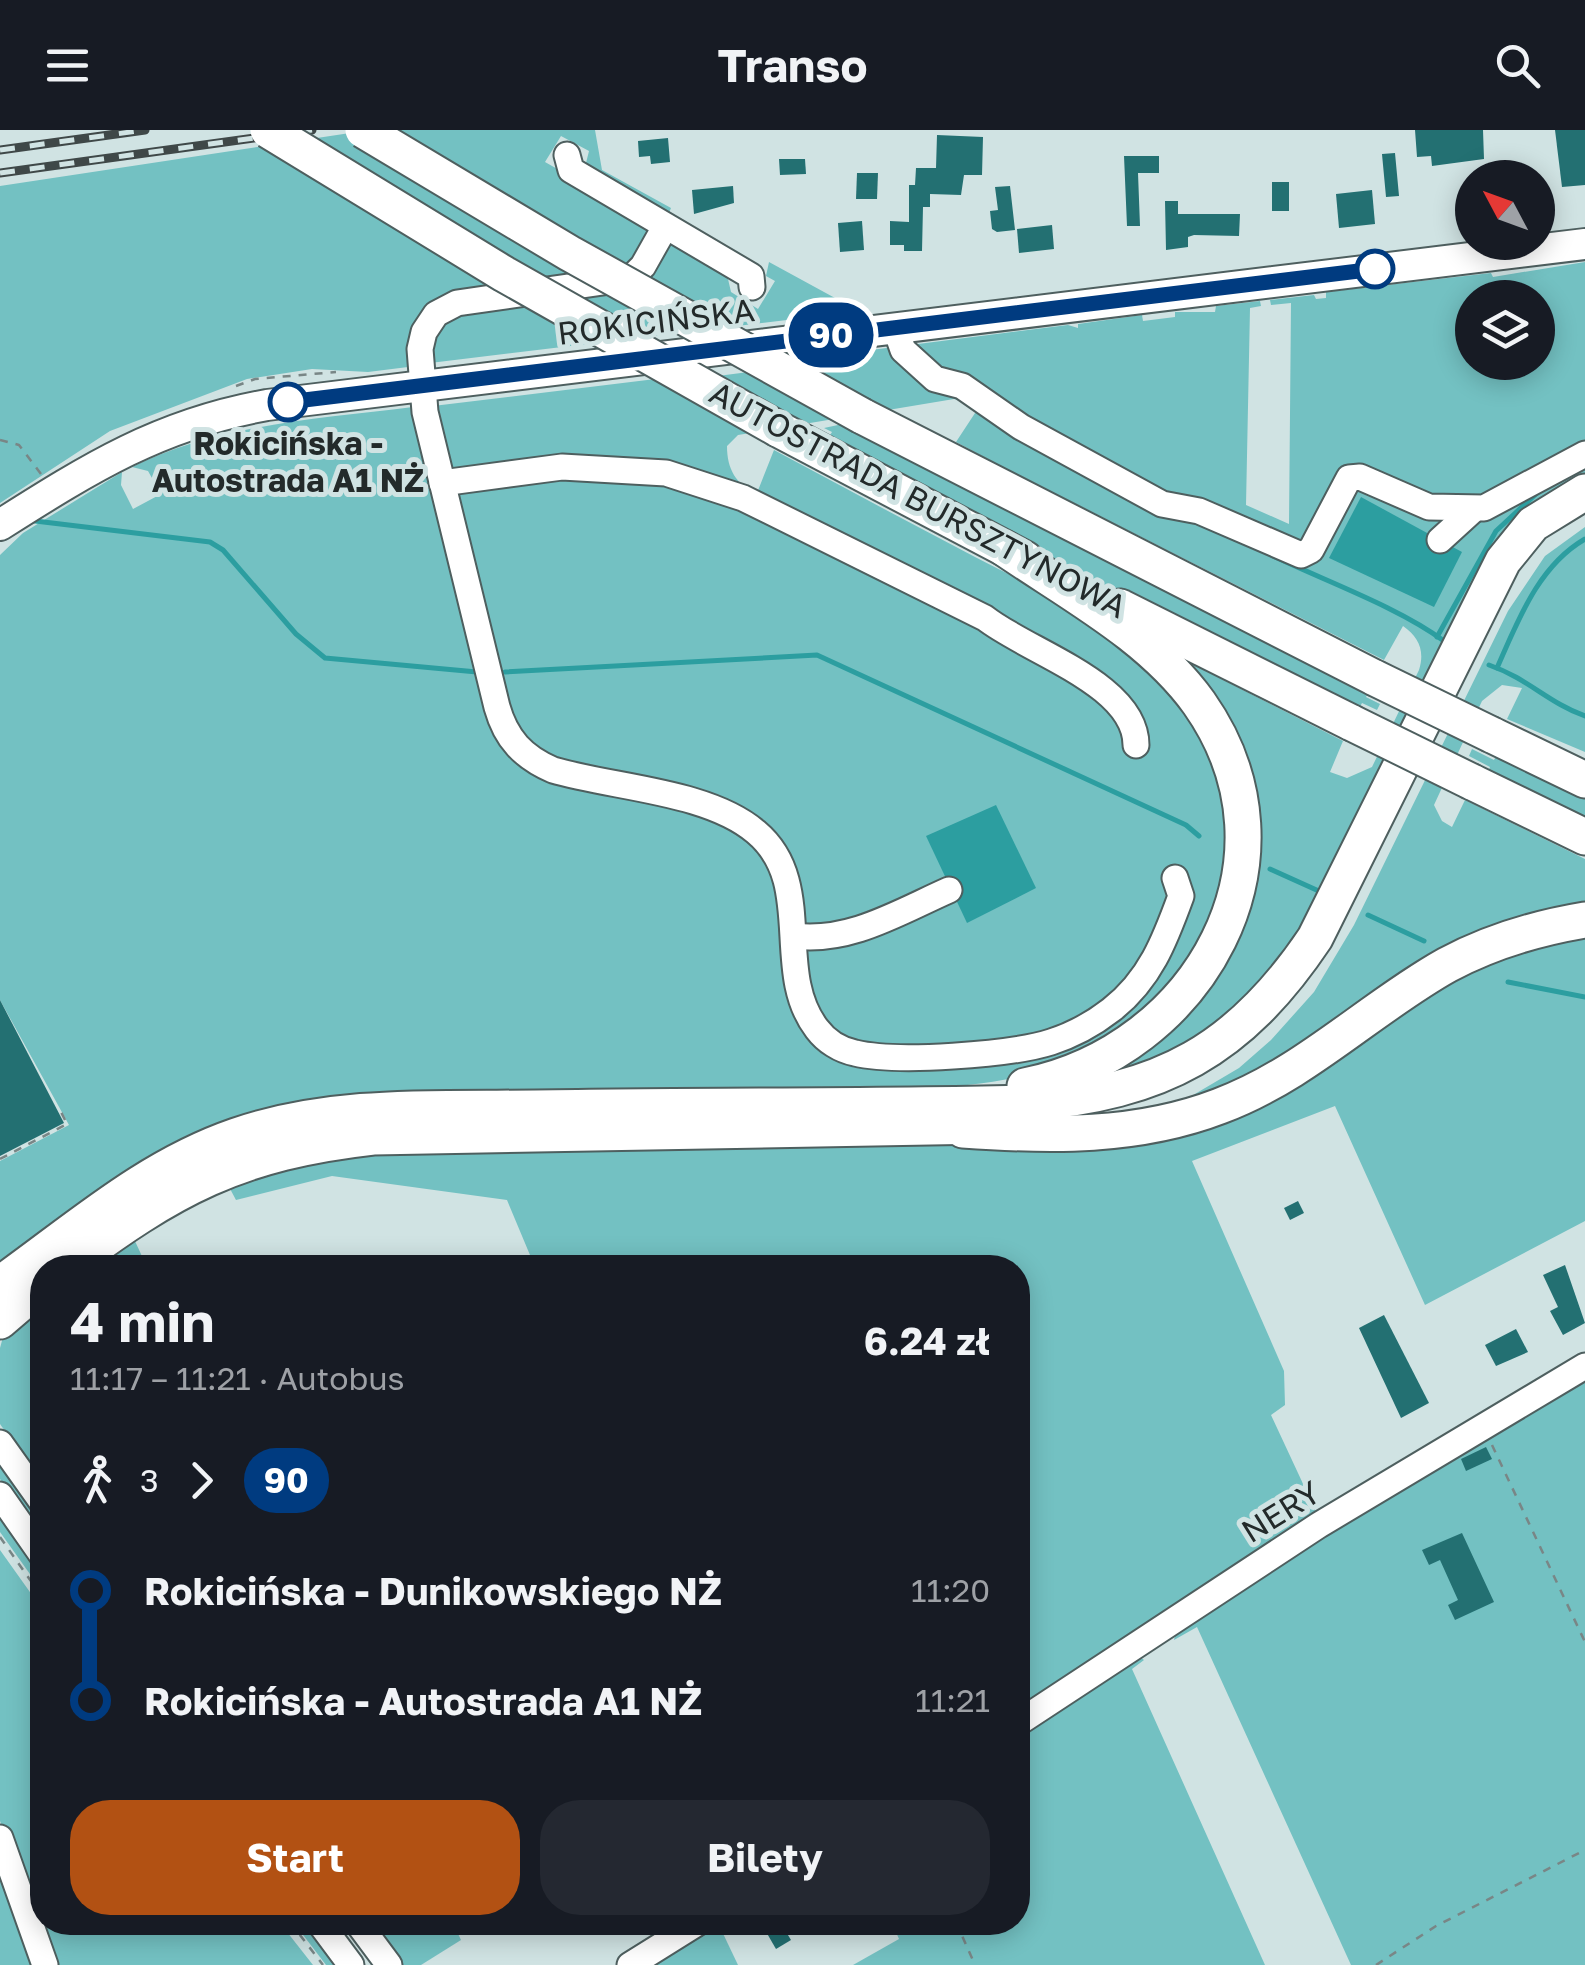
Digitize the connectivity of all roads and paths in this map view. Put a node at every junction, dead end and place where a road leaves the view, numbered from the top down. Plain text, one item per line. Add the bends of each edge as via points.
1 (268, 130) edge
2 (363, 130) edge
3 (567, 155) dead end
4 (666, 226) junction
5 (1585, 244) edge
6 (752, 287) dead end
7 (894, 328) junction
8 (420, 386) junction
9 (0, 440) edge
10 (1585, 454) edge
11 (442, 483) junction
12 (51, 492) junction
13 (1585, 492) edge
14 (1474, 509) junction
15 (1585, 516) edge
16 (12, 518) edge
17 (1440, 540) dead end
18 (1004, 548) junction
19 (1505, 741) junction
20 (1136, 745) dead end
21 (1585, 764) edge
22 (1585, 780) edge
23 (1585, 837) edge
24 (1175, 878) dead end
25 (949, 890) dead end
26 (1585, 920) edge
27 (794, 936) junction
28 (825, 1102) junction
29 (59, 1108) dead end
30 (942, 1128) junction
31 (0, 1158) edge
32 (41, 1255) edge
33 (85, 1255) edge
34 (30, 1263) edge
35 (0, 1284) edge
36 (30, 1296) edge
37 (0, 1322) edge
38 (1585, 1366) edge
39 (1483, 1426) junction
40 (0, 1443) edge
41 (30, 1485) edge
42 (0, 1495) edge
43 (0, 1537) edge
44 (30, 1538) edge
45 (30, 1579) edge
46 (1585, 1642) edge
47 (1030, 1715) edge
48 (0, 1838) edge
49 (1585, 1850) edge
50 (30, 1923) edge
51 (34, 1935) edge
52 (300, 1935) edge
53 (329, 1935) edge
54 (367, 1935) edge
55 (677, 1935) edge
56 (962, 1935) edge
57 (45, 1965) edge
58 (323, 1965) edge
59 (351, 1965) edge
60 (389, 1965) edge
61 (630, 1965) edge
62 (975, 1965) edge
63 (1376, 1965) edge

1 - 18 highway, AUTOSTRADA BURSZTYNOWA, bridge via 504,274
2 - 19 highway, AUTOSTRADA BURSZTYNOWA, bridge via 862,416
3 - 4 street, ROKICIŃSKA via 571,170
4 - 6 street, ROKICIŃSKA via 750,276
4 - 8 street via 630,278 470,300 436,314 421,341
5 - 7 main road, ROKICIŃSKA
7 - 8 main road, ROKICIŃSKA
7 - 14 street via 920,367 962,386 1021,427 1162,504 1199,511 1301,555 1312,550 1354,477 1429,507
8 - 11 street
8 - 12 main road, ROKICIŃSKA via 224,412 134,443
9 - 12 path via 28,453
10 - 14 street via 1499,503
11 - 20 street via 602,466 717,488 986,618 1077,673 1127,712 1136,725
11 - 27 street via 497,706 514,743 554,770 708,806 746,824 781,862
12 - 16 main road, ROKICIŃSKA
13 - 28 highway via 1533,524 1503,561 1314,938 1248,1022 1175,1070 1106,1094 1027,1102
14 - 17 street
15 - 30 highway via 1550,539 1512,585 1342,930 1271,1028 1208,1076 1136,1107 1077,1119
18 - 23 highway, AUTOSTRADA BURSZTYNOWA, bridge
18 - 28 highway via 1152,652 1206,715 1231,771 1239,812 1239,872 1226,922 1180,1000 1146,1034 1095,1066 1002,1089
19 - 21 highway
19 - 22 highway, AUTOSTRADA BURSZTYNOWA
24 - 27 street via 1181,896 1137,986 1092,1024 1020,1049 879,1056 840,1048 806,1012
25 - 27 street via 845,935
26 - 30 highway via 1531,932 1449,964 1304,1062 1210,1110 1091,1133
28 - 32 highway via 404,1109 276,1124 168,1166
29 - 31 path via 67,1124
30 - 33 highway via 391,1137 302,1146 184,1187
34 - 35 highway
36 - 37 highway
38 - 39 street, NERY
39 - 46 path
39 - 47 street, NERY via 1318,1525
40 - 41 street
42 - 44 street
43 - 45 path
48 - 50 street
49 - 63 path via 1436,1926
51 - 57 street
52 - 58 path
53 - 59 street
54 - 60 street
55 - 61 street
56 - 62 path

